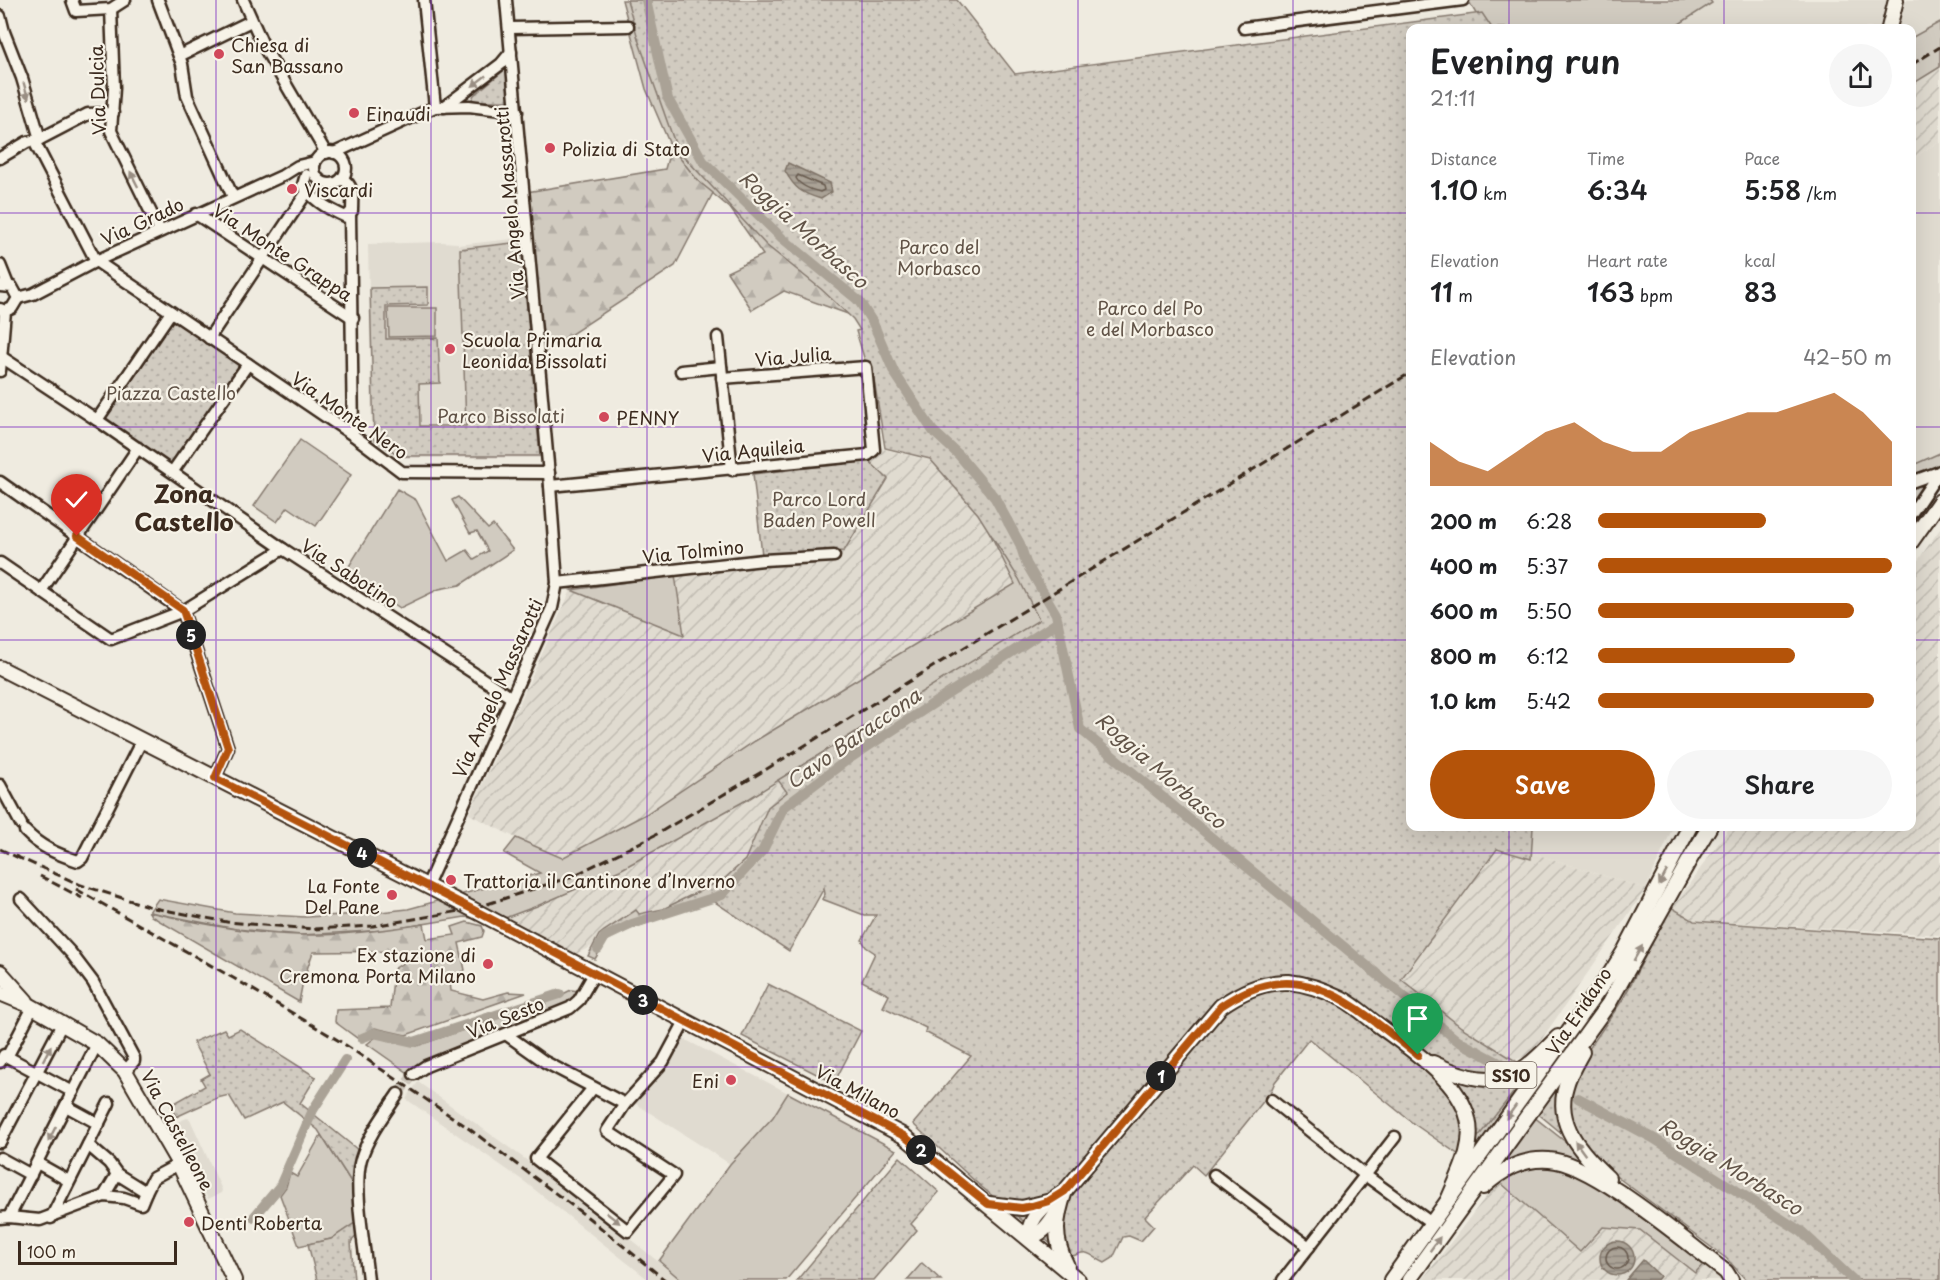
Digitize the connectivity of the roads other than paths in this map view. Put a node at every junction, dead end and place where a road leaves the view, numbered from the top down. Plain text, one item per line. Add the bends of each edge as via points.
1 (72, 0) edge
2 (125, 0) edge
3 (158, 0) edge
4 (243, 0) edge
5 (424, 0) edge
6 (506, 0) edge
7 (1463, 0) edge
8 (1896, 0) edge
9 (111, 9) junction
10 (0, 16) edge
11 (252, 21) junction
12 (1890, 24) edge
13 (628, 26) dead end
14 (510, 28) junction
15 (1244, 28) dead end
16 (511, 52) junction
17 (179, 56) junction
18 (439, 107) junction
19 (518, 112) junction
20 (113, 113) junction
21 (40, 139) junction
22 (357, 142) junction
23 (330, 153) junction
24 (0, 158) edge
25 (315, 162) junction
26 (345, 164) junction
27 (311, 175) junction
28 (282, 176) junction
29 (342, 179) junction
30 (307, 192) junction
31 (233, 197) junction
32 (196, 214) junction
33 (350, 214) junction
34 (160, 231) junction
35 (263, 258) junction
36 (96, 261) junction
37 (0, 265) edge
38 (4, 286) edge
39 (18, 298) junction
40 (3, 310) edge
41 (171, 312) junction
42 (352, 318) junction
43 (718, 337) dead end
44 (210, 338) junction
45 (1, 355) edge
46 (248, 364) junction
47 (721, 367) junction
48 (866, 367) joint
49 (0, 371) edge
50 (681, 371) dead end
51 (722, 378) junction
52 (97, 420) junction
53 (352, 435) junction
54 (138, 448) junction
55 (732, 470) junction
56 (172, 471) junction
57 (1940, 471) edge
58 (549, 473) junction
59 (1916, 480) edge
60 (0, 482) edge
61 (550, 486) junction
62 (1940, 501) edge
63 (1916, 507) edge
64 (1916, 535) edge
65 (77, 536) junction
66 (284, 549) junction
67 (834, 556) dead end
68 (0, 563) edge
69 (557, 583) junction
70 (41, 591) junction
71 (183, 610) junction
72 (0, 668) edge
73 (512, 698) junction
74 (142, 740) junction
75 (215, 778) junction
76 (0, 784) edge
77 (1687, 831) edge
78 (1707, 831) edge
79 (427, 886) junction
80 (21, 899) dead end
81 (0, 972) edge
82 (594, 975) junction
83 (3, 998) edge
84 (1609, 1003) junction
85 (31, 1006) junction
86 (1582, 1015) junction
87 (685, 1021) junction
88 (62, 1024) junction
89 (507, 1035) junction
90 (97, 1044) junction
91 (4, 1058) edge
92 (1423, 1059) junction
93 (125, 1071) junction
94 (36, 1073) junction
95 (414, 1074) tunnel mouth
96 (593, 1088) junction
97 (73, 1092) junction
98 (398, 1094) tunnel mouth
99 (1271, 1100) dead end
100 (109, 1103) dead end
101 (625, 1104) junction
102 (66, 1106) junction
103 (99, 1124) junction
104 (1395, 1137) dead end
105 (0, 1142) edge
106 (88, 1145) junction
107 (0, 1158) edge
108 (37, 1163) junction
109 (179, 1164) junction
110 (117, 1174) junction
111 (31, 1175) junction
112 (1214, 1175) dead end
113 (1365, 1175) junction
114 (69, 1181) junction
115 (146, 1192) junction
116 (104, 1196) junction
117 (1449, 1198) junction
118 (988, 1204) junction
119 (1635, 1204) junction
120 (1054, 1206) junction
121 (1462, 1208) junction
122 (3, 1216) edge
123 (51, 1218) junction
124 (1426, 1220) dead end
125 (1028, 1237) junction
126 (1309, 1247) junction
127 (1074, 1277) edge
128 (234, 1280) edge
129 (368, 1280) edge
130 (1283, 1280) edge
131 (1391, 1280) edge
132 (1409, 1280) edge
133 (1731, 1280) edge

1 - 9 street via 76,11
2 - 9 street
3 - 17 street
4 - 11 street
5 - 18 street
6 - 14 street, Via Angelo Massarotti
7 - 15 street
8 - 12 main road
9 - 20 street, Via Dulcia
10 -> 21 street
11 - 17 street
11 - 23 street
13 - 14 street
14 - 16 street, Via Angelo Massarotti
16 -> 18 street via 500,65
16 - 19 street, Via Angelo Massarotti
17 - 31 street via 186,96
18 - 19 street
18 - 22 street
19 - 58 street, Via Angelo Massarotti
20 - 21 street via 88,114
34 -> 20 street, Via Dulcia via 111,131
21 - 24 street via 27,141
21 - 36 street via 34,141
22 - 23 street
22 - 26 street
23 - 25 street
23 - 26 street
25 - 27 street
25 - 28 street, Via Grado
26 - 29 street
27 - 28 street, Via Grado
27 - 29 street via 327,184
27 - 30 street via 303,185
28 - 31 street, Via Grado
29 - 33 street via 352,190
30 - 33 street via 338,213 346,217
30 - 35 street
31 - 32 street, Via Grado
32 - 34 street, Via Grado
32 - 35 street, Via Monte Grappa
33 - 42 street
34 - 36 street, Via Grado
35 - 42 street, Via Monte Grappa
35 - 44 street
36 - 39 street, Via Grado
36 - 41 street
37 - 38 street
38 - 39 street via 15,290
39 - 40 street via 15,306
40 - 45 street
41 - 44 street
41 - 52 street
42 - 53 street
43 - 47 street
44 - 46 street
45 - 49 street
45 - 52 street
46 - 53 street, Via Monte Nero
46 - 56 street
47 - 50 street
47 - 51 street
48 - 51 street, Via Julia
48 - 55 street, Via Aquileia via 874,450 868,455
51 - 55 street
52 - 54 street
53 - 58 street, Via Monte Nero via 402,472
54 - 56 street
54 - 65 street
55 - 61 street, Via Aquileia
56 - 66 street, Via Sabotino
57 - 59 street
57 - 63 street
58 - 61 street, Via Angelo Massarotti
60 - 65 street
61 - 69 street, Via Angelo Massarotti
62 - 64 main road
65 - 70 street
65 - 71 street
66 - 71 street
66 - 73 street, Via Sabotino
67 - 69 street, Via Tolmino
68 - 70 street
69 - 73 street, Via Angelo Massarotti via 552,608
70 - 71 street via 111,639
71 - 75 street via 228,748
72 - 74 main road, Via Milano
73 - 79 street, Via Angelo Massarotti
74 - 75 main road, Via Milano
74 - 76 street via 78,861 38,844 23,828
75 - 79 main road, Via Milano
77 -> 86 main road, Via Eridano via 1625,950
84 -> 78 main road, Via Eridano
79 - 82 main road, Via Milano
80 - 93 street via 93,982 134,1058
81 - 85 main road, Via Castelleone
82 - 87 main road, Via Milano
82 - 89 street, Via Sesto via 570,1008
83 - 85 main road, Via Castelleone
119 -> 84 main road via 1578,1147 1563,1113 1569,1076
84 - 121 main road, Via Eridano
85 - 88 main road, Via Castelleone
85 - 91 street
86 - 92 main road, SS10 via 1526,1067 1511,1075 1466,1078
86 -> 117 main road, Via Eridano
87 - 101 street via 663,1062
87 - 118 main road, Via Milano via 904,1136
88 - 90 main road, Via Castelleone
94 -> 88 street
89 - 95 street, Via Sesto
89 - 96 street via 545,1062
90 - 93 main road, Via Castelleone
90 - 97 street
91 - 94 street
92 - 117 main road via 1454,1090 1469,1121 1467,1151
92 - 120 main road via 1344,999 1314,986 1273,982 1256,987 1221,1006
93 - 109 main road, Via Castelleone
94 - 97 street
94 - 105 street
96 - 101 street
96 -> 101 street via 536,1159 628,1231 674,1175 607,1131
97 - 102 street
98 - 129 street via 375,1129 361,1161 359,1191
99 - 113 street
100 - 103 street
102 - 103 street
102 -> 108 street
103 - 106 street
104 - 113 street
106 - 110 street
106 - 114 street
107 - 111 street
108 - 111 street
108 - 114 street
109 - 115 street via 153,1178
109 - 128 main road, Via Castelleone
110 - 115 street
110 - 116 street
111 - 122 street
112 - 126 street
113 - 124 street
113 - 126 street
114 - 123 street
115 - 116 street via 141,1204
116 - 123 street
117 - 131 main road
118 - 120 main road
118 - 125 main road, Via Milano
119 - 121 main road via 1588,1173 1547,1160 1506,1169
119 - 133 main road via 1726,1272
120 - 125 main road via 1032,1219
120 - 127 main road via 1059,1252
132 -> 121 main road
122 - 123 street
125 - 127 main road, Via Milano
126 - 130 street

